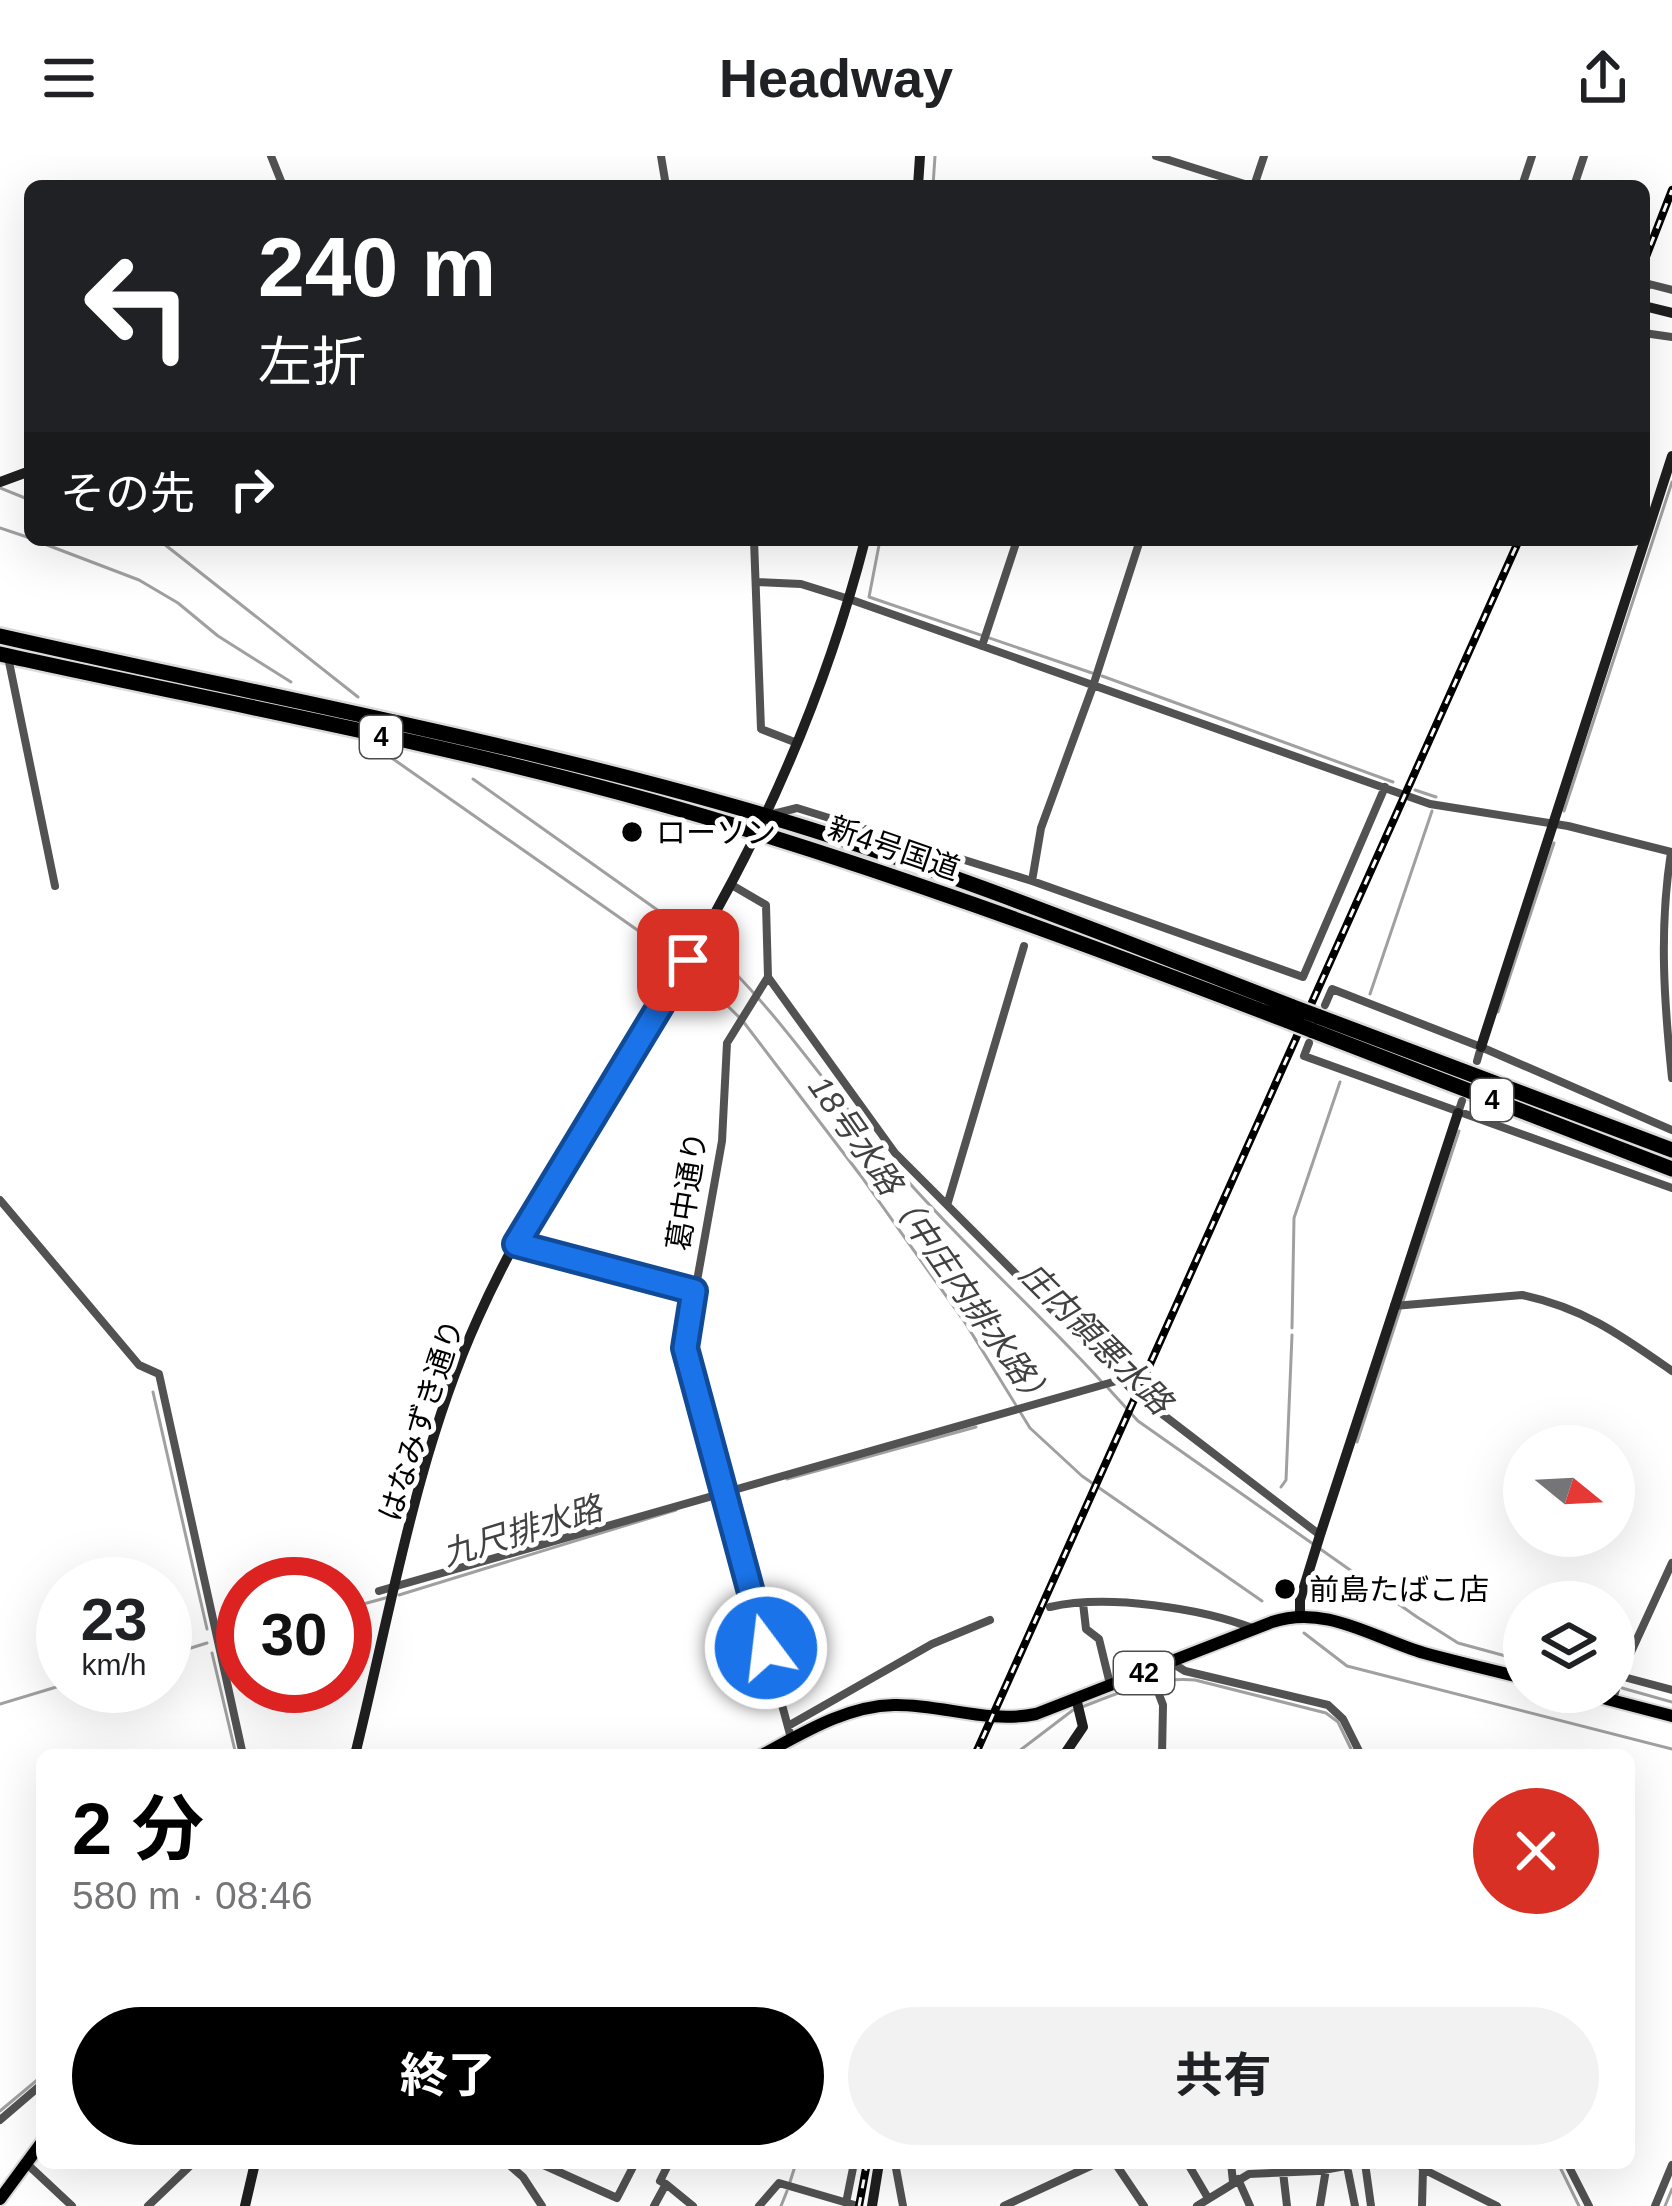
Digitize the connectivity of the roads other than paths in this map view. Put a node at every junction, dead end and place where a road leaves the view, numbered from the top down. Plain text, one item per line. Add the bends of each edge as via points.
1 (1156, 156) edge
2 (1234, 180) edge
3 (1672, 456) edge
4 (1667, 486) edge
5 (1650, 537) edge
6 (754, 546) edge
7 (863, 546) edge
8 (1015, 546) edge
9 (1138, 546) edge
10 (1647, 546) edge
11 (757, 582) junction
12 (849, 599) junction
13 (0, 637) edge
14 (982, 646) junction
15 (4, 655) edge
16 (1093, 686) junction
17 (796, 743) junction
18 (1384, 787) junction
19 (766, 816) junction
20 (1554, 824) junction
21 (758, 832) junction
22 (1671, 852) edge
23 (1032, 881) junction
24 (730, 884) junction
25 (55, 886) dead end
26 (1024, 946) dead end
27 (768, 977) junction
28 (1290, 1014) junction
29 (1316, 1024) junction
30 (1481, 1047) junction
31 (1477, 1061) dead end
32 (1672, 1078) edge
33 (1460, 1107) junction
34 (1672, 1130) edge
35 (1672, 1150) edge
36 (1672, 1169) edge
37 (1672, 1189) edge
38 (0, 1200) edge
39 (948, 1202) junction
40 (516, 1244) junction
41 (694, 1291) junction
42 (1395, 1306) junction
43 (1672, 1371) edge
44 (1116, 1381) junction
45 (723, 1492) junction
46 (1320, 1535) junction
47 (1672, 1563) edge
48 (396, 1587) junction
49 (379, 1591) dead end
50 (1083, 1603) junction
51 (1050, 1607) dead end
52 (1300, 1615) junction
53 (990, 1620) dead end
54 (1255, 1629) junction
55 (1635, 1643) edge
56 (1171, 1663) junction
57 (1150, 1671) junction
58 (1503, 1673) edge
59 (1635, 1680) edge
60 (1111, 1686) junction
61 (1672, 1690) edge
62 (1076, 1698) junction
63 (1635, 1706) edge
64 (1672, 1715) edge
65 (790, 1733) junction
66 (242, 1749) edge
67 (356, 1749) edge
68 (770, 1749) edge
69 (1069, 1749) edge
70 (1162, 1749) edge
71 (1358, 1749) edge
72 (36, 2089) edge
73 (0, 2120) edge
74 (36, 2149) edge
75 (26, 2163) junction
76 (1672, 2165) edge
77 (188, 2169) edge
78 (254, 2169) edge
79 (514, 2169) edge
80 (531, 2169) edge
81 (551, 2169) edge
82 (632, 2169) edge
83 (666, 2169) edge
84 (853, 2169) edge
85 (878, 2169) edge
86 (896, 2169) edge
87 (1084, 2169) edge
88 (1119, 2169) edge
89 (1191, 2169) edge
90 (1233, 2169) edge
91 (1305, 2169) edge
92 (1326, 2169) edge
93 (1348, 2169) edge
94 (1365, 2169) edge
95 (1421, 2169) edge
96 (1427, 2169) edge
97 (1570, 2169) edge
98 (1283, 2172) junction
99 (524, 2177) junction
100 (1236, 2181) junction
101 (666, 2184) junction
102 (1208, 2198) junction
103 (0, 2199) edge
104 (846, 2203) edge
105 (72, 2206) edge
106 (148, 2206) edge
107 (245, 2206) edge
108 (542, 2206) edge
109 (654, 2206) edge
110 (693, 2206) edge
111 (760, 2206) edge
112 (858, 2206) edge
113 (872, 2206) edge
114 (903, 2206) edge
115 (1004, 2206) edge
116 (1144, 2206) edge
117 (1197, 2206) edge
118 (1250, 2206) edge
119 (1287, 2206) edge
120 (1320, 2206) edge
121 (1355, 2206) edge
122 (1371, 2206) edge
123 (1422, 2206) edge
124 (1497, 2206) edge
125 (1589, 2206) edge
126 (1655, 2206) edge

1 - 2 street
3 - 4 street
4 - 5 street
6 - 11 street
7 - 12 street, はなみずき通り
8 - 14 street
9 - 16 street
10 - 20 street
11 - 12 street via 801,584
11 - 17 street via 760,725
12 - 14 street
12 - 17 street, はなみずき通り
13 - 19 highway, 新4号国道 / 4 via 545,757
14 - 16 street
15 - 21 highway, 新4号国道 / 4 via 536,772
15 - 25 street
16 - 18 street
16 - 23 street via 1046,812
17 - 19 street, はなみずき通り
18 - 20 street via 1430,804
18 - 23 street via 1303,976
19 - 21 street, はなみずき通り
19 - 23 street via 797,808
19 - 28 highway, 新4号国道 / 4 via 921,866
20 - 22 street
20 - 30 street
21 - 24 street, はなみずき通り
21 - 28 highway, 新4号国道 / 4
22 - 32 street via 1662,945
24 - 27 street via 766,905
24 - 40 street, はなみずき通り
26 - 39 street
27 - 39 street via 895,1153
27 - 41 street, 葛中通り via 728,1043 722,1141
28 - 29 highway, 新4号国道 / 4, bridge
29 - 30 street via 1332,989
29 - 33 street via 1304,1056
29 - 35 highway, 新4号国道 / 4
29 - 36 highway, 新4号国道 / 4
30 - 31 street
30 - 34 street
33 - 37 street
33 - 42 street
38 - 66 street via 139,1365 159,1374
39 - 44 street
40 - 41 street
40 - 48 street, はなみずき通り via 446,1400
41 - 45 street, 葛中通り via 685,1348
42 - 43 street via 1538,1298 1596,1318
42 - 46 street
44 - 45 street
44 - 46 street
45 - 48 street
45 - 65 street, 葛中通り
46 - 52 street
47 - 55 street
48 - 49 street
48 - 67 street, はなみずき通り
50 - 51 street
50 - 54 street via 1212,1616
50 - 60 street
52 - 54 main road, 42
52 - 58 main road
53 - 65 street via 932,1644
54 - 56 main road, 42
56 - 57 main road, 42
56 - 71 street via 1328,1706
57 - 60 main road, 42
57 - 70 street via 1162,1705
59 - 61 street
60 - 62 main road, 42
62 - 65 main road, 42 via 1005,1718 877,1706
62 - 69 street via 1083,1730
63 - 64 main road
65 - 68 main road, 42
72 - 73 street
74 - 75 main road
75 - 103 main road
75 - 105 street
76 - 126 street
77 - 106 street
78 - 107 street
79 - 99 street
80 - 99 street
81 - 82 street via 616,2198
83 - 101 street
84 - 104 street
85 - 113 street
86 - 114 street
87 - 115 street
88 - 116 street
89 - 102 street
90 - 100 street
91 - 98 street
92 - 120 street
93 - 121 street
94 - 122 street
95 - 123 street
96 - 124 street
97 - 125 street
98 - 100 street
98 - 119 street
99 - 108 street
100 - 102 street
100 - 118 street
101 - 109 street
101 - 110 street
102 - 117 street
104 - 111 street via 782,2184
104 - 112 street

